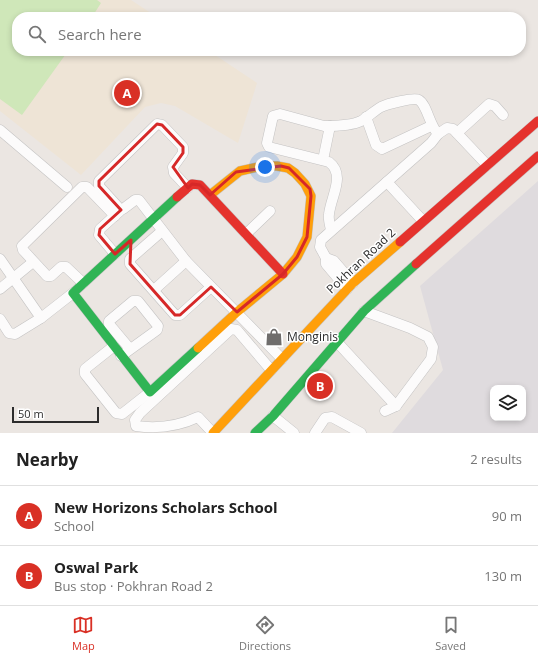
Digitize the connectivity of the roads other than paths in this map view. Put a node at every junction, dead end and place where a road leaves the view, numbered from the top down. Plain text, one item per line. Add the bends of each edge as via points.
1 (503, 115) dead end
2 (366, 118) junction
3 (538, 121) edge
4 (330, 126) junction
5 (0, 130) edge
6 (434, 130) junction
7 (457, 133) junction
8 (538, 156) edge
9 (323, 160) junction
10 (487, 165) junction
11 (387, 182) junction
12 (67, 187) dead end
13 (188, 188) junction
14 (210, 195) junction
15 (123, 209) junction
16 (270, 211) dead end
17 (115, 216) junction
18 (153, 221) junction
19 (423, 221) junction
20 (331, 230) junction
21 (162, 231) junction
22 (246, 234) junction
23 (115, 254) junction
24 (0, 258) edge
25 (186, 260) junction
26 (34, 262) junction
27 (283, 274) junction
28 (14, 278) junction
29 (83, 283) junction
30 (350, 286) junction
31 (211, 287) junction
32 (0, 289) edge
33 (154, 290) junction
34 (73, 293) junction
35 (364, 311) junction
36 (237, 312) junction
37 (41, 318) junction
38 (0, 319) edge
39 (336, 342) junction
40 (114, 346) junction
41 (130, 349) junction
42 (121, 356) junction
43 (282, 359) junction
44 (271, 370) junction
45 (150, 392) junction
46 (396, 406) junction
47 (385, 411) dead end
48 (273, 416) junction
49 (213, 433) edge
50 (255, 433) edge
51 (294, 433) edge
52 (315, 433) edge
53 (360, 433) edge

1 - 7 street via 495,106 489,104
2 - 4 street
2 - 6 street via 376,145 382,149
2 - 6 street via 382,106 415,98 425,107
3 - 10 main road, Pokhran Road 2
4 - 9 street
4 - 9 street via 280,114 273,116 267,143 270,148
5 - 12 street
6 - 7 street via 447,128 454,129
6 - 11 street via 431,143
7 - 10 street
8 - 35 main road
9 - 20 street via 336,167 338,175 328,216
10 - 19 main road, Pokhran Road 2
11 - 19 street
11 - 20 street
13 - 14 main road via 192,184 200,185
13 - 15 street via 174,173 173,167 183,153 183,147 162,125 157,124 99,181 99,186 119,208
13 - 18 main road
14 - 22 main road
14 - 27 main road via 236,172 281,166 289,168 310,189 307,237 297,257
15 - 17 street
15 - 18 street via 139,200
16 - 22 street
17 - 23 street via 100,229 99,235
17 - 26 street via 87,187 82,187 22,246 22,250
18 - 21 street
18 - 23 main road
19 - 30 main road, Pokhran Road 2
20 - 30 street via 321,240 320,247 326,264
21 - 25 street
21 - 33 street via 130,259 130,264
22 - 27 main road
23 - 29 main road
24 - 28 street
25 - 31 street
25 - 33 street
26 - 28 street
26 - 29 street via 47,276 51,276 61,267 66,267
27 - 36 main road
28 - 32 street
28 - 37 street
29 - 34 main road
30 - 43 main road, Pokhran Road 2
31 - 33 street via 180,315 176,315
31 - 36 street
34 - 37 street
34 - 40 main road
35 - 39 main road
35 - 46 street via 428,337 433,347 431,359
36 - 43 street
36 - 45 main road
37 - 38 street via 15,334 9,333
39 - 46 street
39 - 48 main road
40 - 42 main road
40 - 45 street via 86,369 85,374 116,413 122,414
41 - 41 street via 157,330 158,326 138,301 133,301 109,321
41 - 42 street
42 - 45 main road
43 - 44 main road, Pokhran Road 2
44 - 49 main road, Pokhran Road 2
44 - 49 street via 237,330 231,329 135,420 136,426 154,428 186,423 197,416
46 - 47 street
48 - 50 main road
48 - 51 street
52 - 53 street via 325,418 332,416

